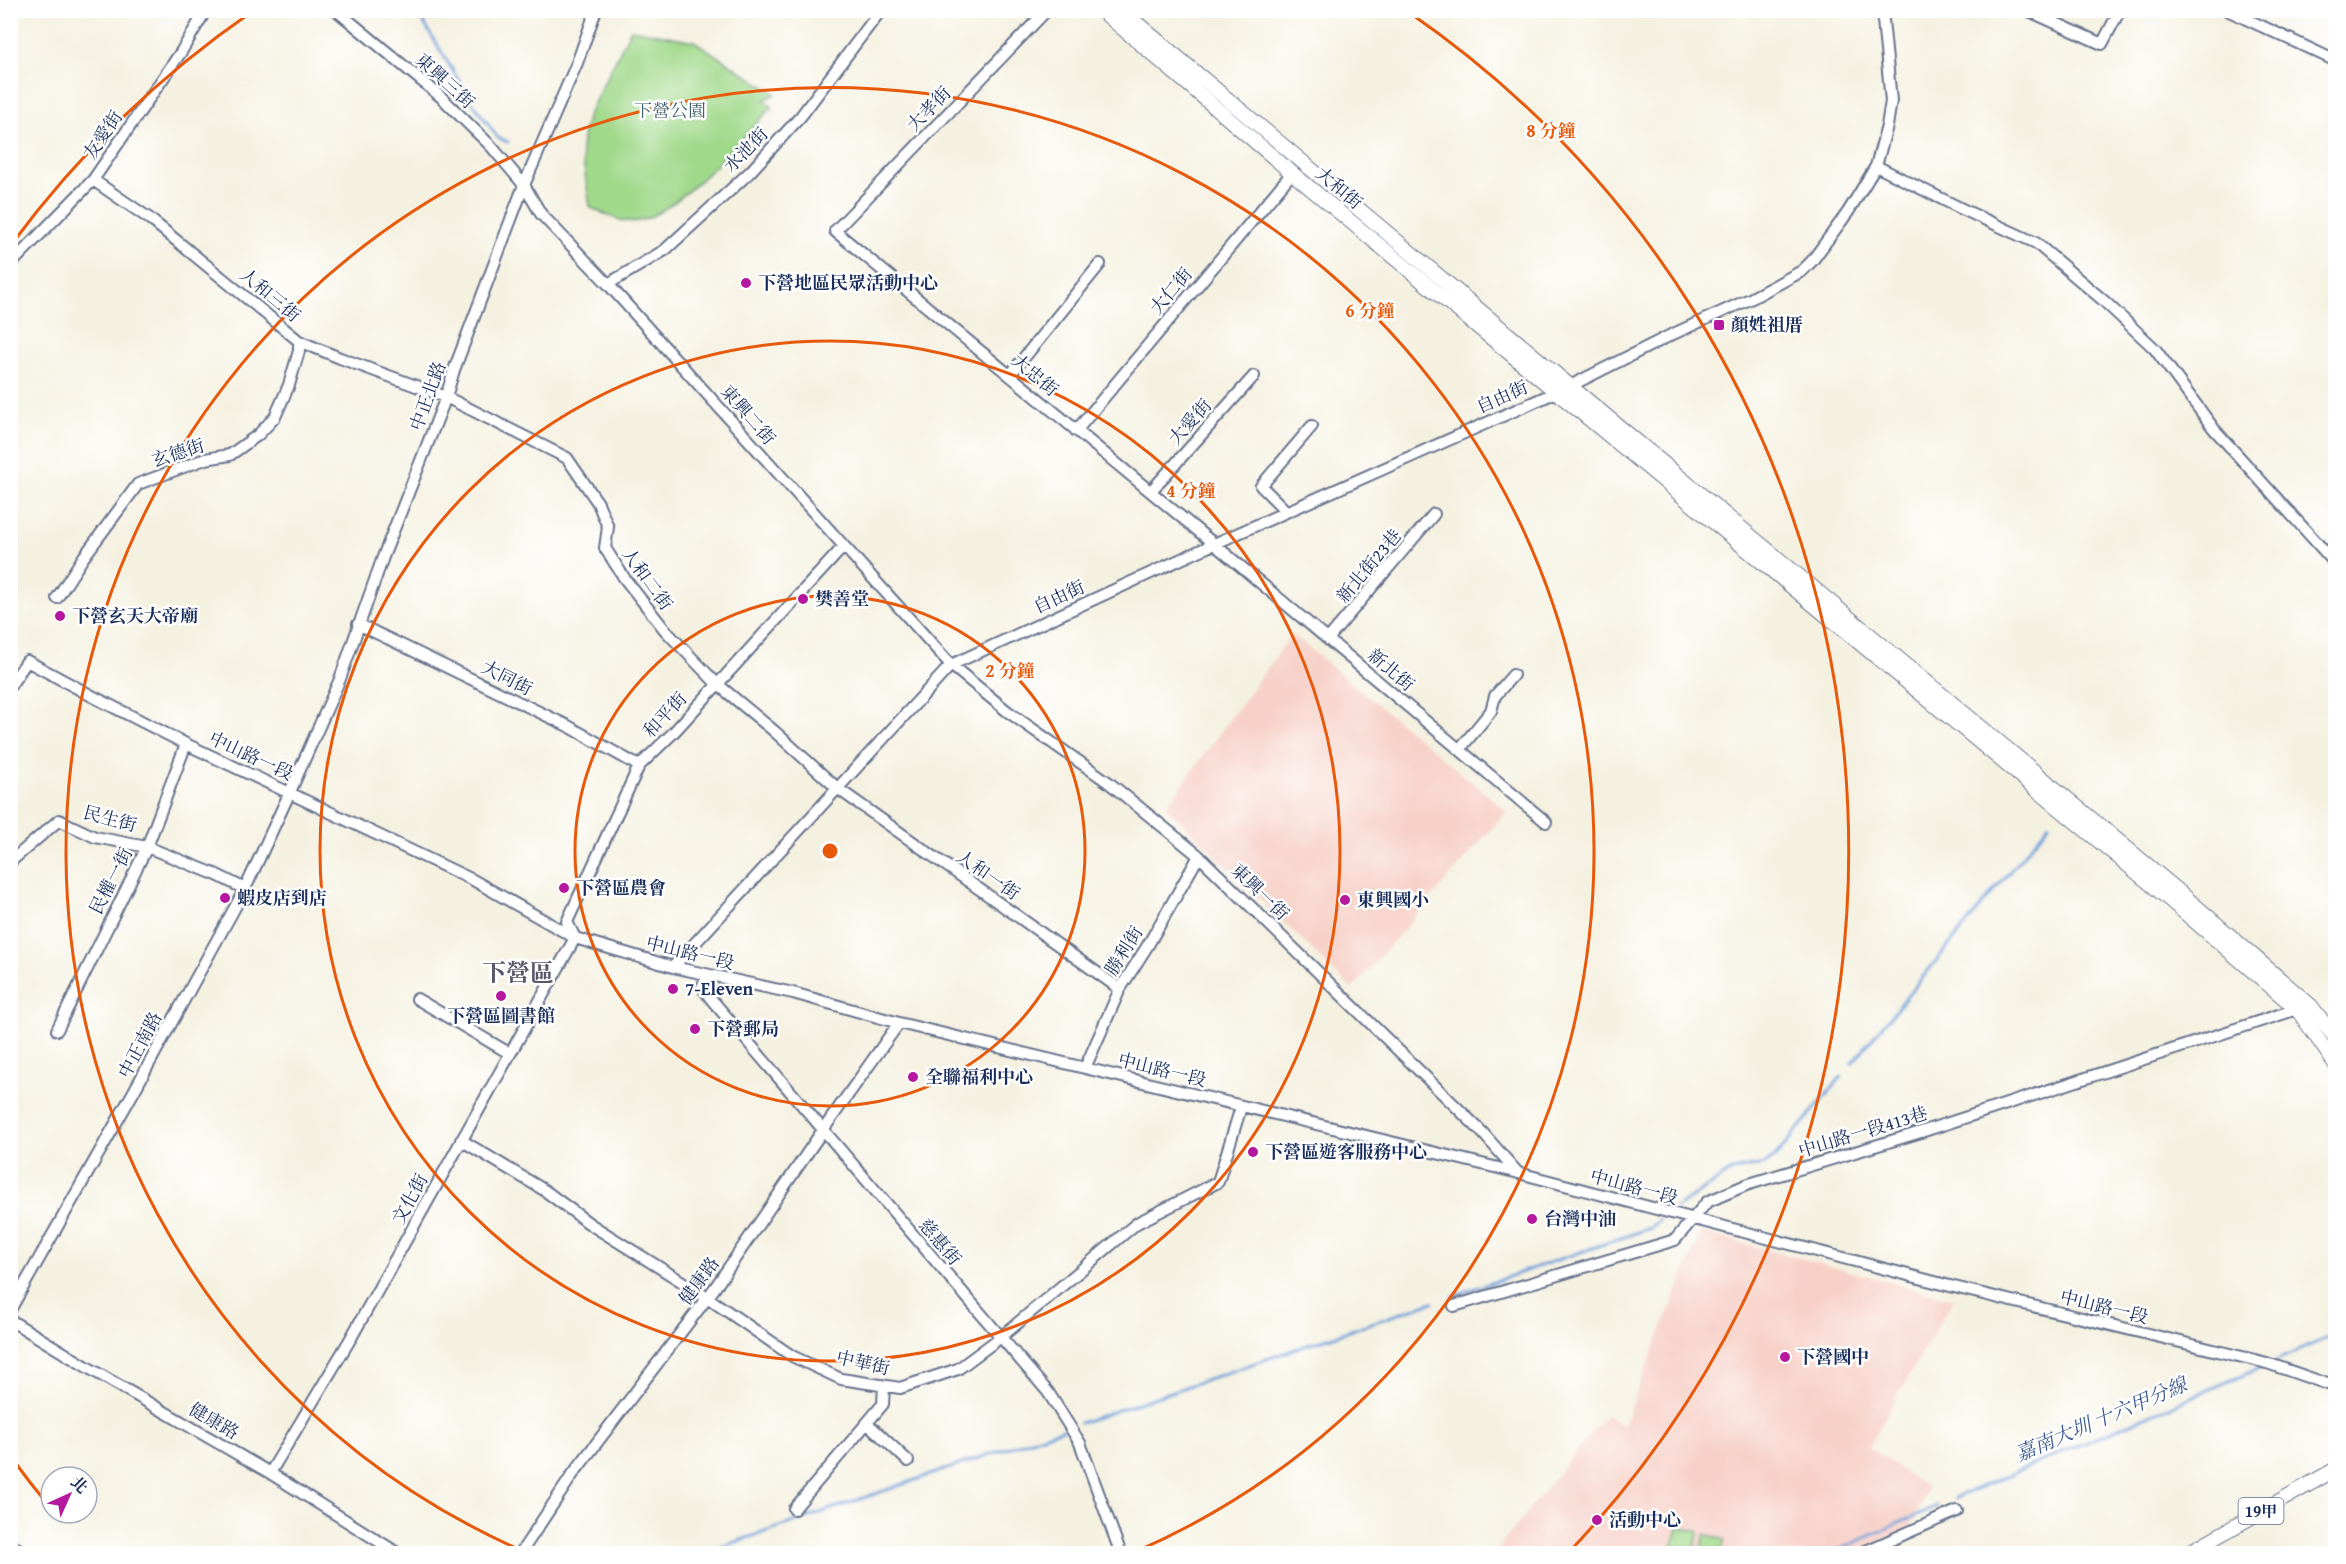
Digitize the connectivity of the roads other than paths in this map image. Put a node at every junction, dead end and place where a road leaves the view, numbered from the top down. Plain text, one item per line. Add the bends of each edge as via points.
1 (206, 10) edge
2 (336, 10) edge
3 (596, 10) edge
4 (881, 10) edge
5 (1047, 10) edge
6 (1101, 10) edge
7 (1121, 10) edge
8 (1882, 10) edge
9 (2027, 10) edge
10 (2120, 10) edge
11 (2227, 10) edge
12 (2336, 61) edge
13 (1876, 166) junction
14 (1292, 173) junction
15 (93, 180) junction
16 (524, 185) junction
17 (835, 231) joint
18 (1100, 264) dead end
19 (10, 265) edge
20 (608, 284) junction
21 (299, 341) junction
22 (1010, 375) junction
23 (1254, 376) dead end
24 (1570, 387) junction
25 (1555, 391) junction
26 (446, 397) junction
27 (1312, 426) dead end
28 (1076, 430) junction
29 (1151, 491) junction
30 (1286, 511) junction
31 (1434, 514) dead end
32 (1214, 543) junction
33 (844, 546) junction
34 (2336, 564) edge
35 (57, 598) dead end
36 (358, 624) junction
37 (1328, 639) junction
38 (951, 665) junction
39 (1513, 675) dead end
40 (716, 683) junction
41 (10, 686) edge
42 (186, 744) junction
43 (1460, 749) junction
44 (639, 766) junction
45 (837, 789) junction
46 (290, 792) junction
47 (1546, 822) dead end
48 (147, 847) junction
49 (1199, 856) junction
50 (10, 862) edge
51 (244, 889) junction
52 (575, 938) junction
53 (673, 967) junction
54 (708, 976) junction
55 (1120, 988) junction
56 (417, 999) dead end
57 (2297, 1009) junction
58 (899, 1023) junction
59 (57, 1030) dead end
60 (2336, 1039) edge
61 (509, 1053) junction
62 (2336, 1065) edge
63 (1085, 1068) junction
64 (1241, 1107) junction
65 (823, 1130) junction
66 (461, 1140) junction
67 (1519, 1173) junction
68 (1692, 1220) junction
69 (708, 1298) junction
70 (1454, 1306) dead end
71 (10, 1310) edge
72 (10, 1320) edge
73 (1001, 1337) junction
74 (884, 1386) junction
75 (2336, 1387) edge
76 (867, 1423) junction
77 (908, 1461) dead end
78 (2336, 1469) edge
79 (270, 1473) junction
80 (794, 1509) dead end
81 (1957, 1511) dead end
82 (10, 1545) edge
83 (29, 1554) edge
84 (399, 1554) edge
85 (520, 1554) edge
86 (1121, 1554) edge
87 (1859, 1554) edge
88 (2187, 1554) edge

1 - 15 street, 友愛街
2 - 16 street, 東興三街 via 440,96
3 - 16 street, 中正北路
4 - 20 street, 水池街 via 801,116 750,172 665,250
5 - 17 street, 大孝街
6 - 14 main road, 大和街
7 - 24 main road, 大和街
8 - 13 street, 自由街 via 1891,101
9 - 10 street via 2102,44
11 - 12 street
13 - 24 street, 自由街 via 1842,220 1802,271
13 - 34 street via 2036,243 2104,301 2155,349 2214,429
14 - 25 main road, 大和街
14 - 28 street, 大仁街
15 - 19 street, 友愛街
15 - 21 street, 人和三街 via 150,219
16 - 20 street, 東興二街 via 541,214
16 - 26 street, 中正北路
17 - 22 street, 大忠街
18 - 22 street
20 - 33 street, 東興二街
21 - 26 street, 人和三街
21 - 35 street, 玄德街 via 289,385 275,417 230,455 205,459 138,484
22 - 28 street, 大忠街
23 - 29 street, 大愛街
24 - 25 street, 自由街
24 - 60 main road, 大和街 via 2177,890 2312,1006
25 - 30 street, 自由街
25 - 57 main road, 大和街
26 - 36 street, 中正北路
26 - 40 street, 人和二街 via 567,459 598,503 608,527 605,548 625,579 664,630
27 - 30 street via 1261,486
28 - 29 street, 大忠街
29 - 32 street, 大忠街
30 - 32 street, 自由街
31 - 37 street, 新北街23巷
32 - 37 street, 新北街
32 - 38 street, 自由街
33 - 38 street, 東興二街
33 - 40 street, 和平街
36 - 44 street, 大同街 via 492,687
36 - 46 street, 中正北路 via 340,679
37 - 43 street, 新北街
38 - 45 street, 自由街
38 - 49 street, 東興一街
39 - 43 street via 1495,696 1491,711
40 - 44 street, 和平街
40 - 45 street, 人和二街
41 - 42 street, 中山路一段 via 27,661
42 - 46 street, 中山路一段
42 - 48 street, 民權一街
43 - 47 street, 新北街
44 - 52 street, 和平街 via 567,922
45 - 53 street, 自由街
45 - 55 street, 人和一街
46 - 51 street, 中正南路
46 - 52 street, 中山路一段 via 473,880
48 - 50 street, 民生街 via 95,837 59,820
48 - 51 street, 民生街
48 - 59 street, 民權一街
49 - 55 street, 勝利街
49 - 67 street, 東興一街 via 1482,1132
51 - 71 street, 中正南路
52 - 53 street, 中山路一段
52 - 61 street, 文化街
53 - 54 street, 中山路一段
54 - 58 street, 中山路一段 via 793,993
54 - 65 street, 慈惠街 via 702,987
55 - 63 street, 勝利街
56 - 61 street
57 - 62 main road, 大和街
57 - 68 street, 中山路一段413巷 via 1746,1185 1707,1202
58 - 63 street, 中山路一段
58 - 65 street, 健康路
61 - 66 street, 文化街
63 - 64 street, 中山路一段
64 - 67 street, 中山路一段
64 - 73 street, 中華街 via 1218,1182 1137,1223
65 - 69 street, 健康路
65 - 73 street, 慈惠街
66 - 69 street, 中華街
66 - 79 street, 文化街 via 351,1338
67 - 68 street, 中山路一段
68 - 70 street, 中山路一段413巷 via 1675,1240
68 - 75 street, 中山路一段 via 2267,1363
69 - 74 street, 中華街 via 792,1356 841,1379
69 - 85 street, 健康路 via 573,1474
72 - 79 street, 健康路
73 - 74 street, 中華街 via 958,1370 900,1388
73 - 86 street, 慈惠街 via 1048,1392 1075,1432
74 - 76 street via 883,1404
76 - 77 street
76 - 80 street
78 - 88 main road, 19甲
79 - 84 street, 健康路
81 - 87 street
82 - 83 street

